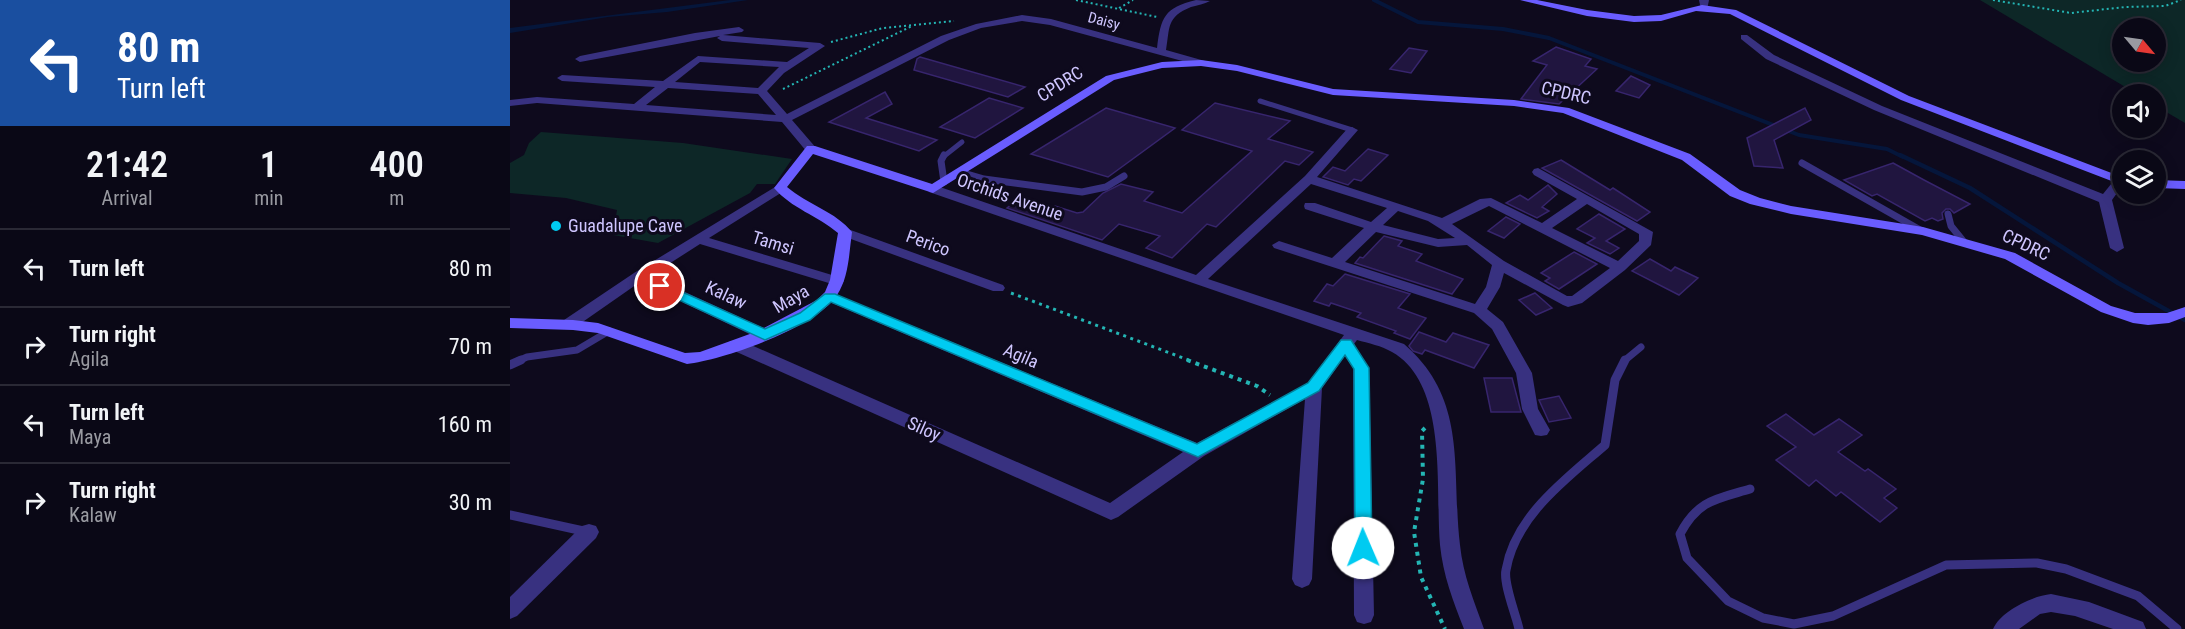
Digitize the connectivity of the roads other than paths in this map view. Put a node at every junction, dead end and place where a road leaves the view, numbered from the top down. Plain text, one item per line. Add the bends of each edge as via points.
1 (1525, 0) edge
2 (1205, 1) edge
3 (1704, 4) edge
4 (739, 30) dead end
5 (695, 36) junction
6 (1744, 37) dead end
7 (1161, 51) junction
8 (580, 59) dead end
9 (1201, 63) junction
10 (789, 65) junction
11 (562, 78) dead end
12 (666, 85) junction
13 (764, 94) junction
14 (1260, 101) dead end
15 (510, 103) edge
16 (637, 106) junction
17 (785, 119) junction
18 (1352, 130) joint
19 (962, 142) dead end
20 (811, 149) junction
21 (1802, 163) dead end
22 (960, 172) junction
23 (1538, 172) dead end
24 (1124, 176) dead end
25 (2112, 178) edge
26 (1309, 179) junction
27 (2166, 184) edge
28 (2185, 185) edge
29 (938, 186) junction
30 (780, 188) junction
31 (2112, 192) edge
32 (1586, 199) junction
33 (2105, 200) junction
34 (1310, 206) dead end
35 (1395, 207) junction
36 (1948, 214) dead end
37 (1443, 223) junction
38 (1374, 227) junction
39 (1543, 228) junction
40 (1923, 231) junction
41 (845, 232) junction
42 (698, 239) junction
43 (1470, 241) junction
44 (1964, 242) junction
45 (1279, 245) dead end
46 (2117, 248) dead end
47 (1335, 263) junction
48 (1499, 264) junction
49 (1620, 267) junction
50 (639, 276) junction
51 (1198, 281) junction
52 (998, 288) road end
53 (833, 289) junction
54 (1479, 310) junction
55 (2185, 312) edge
56 (510, 322) edge
57 (569, 324) junction
58 (609, 331) junction
59 (765, 335) junction
60 (1350, 338) junction
61 (736, 345) junction
62 (1641, 347) dead end
63 (510, 365) edge
64 (1314, 387) junction
65 (1541, 430) dead end
66 (1198, 451) junction
67 (1750, 489) dead end
68 (510, 515) edge
69 (589, 532) joint
70 (1302, 579) dead end
71 (510, 610) edge
72 (1364, 615) dead end
73 (1474, 629) edge
74 (1519, 629) edge
75 (2003, 629) edge
76 (2136, 629) edge
77 (2177, 629) edge

1 - 3 street via 1647,19 1670,17
2 - 7 street via 1189,5 1167,19
3 - 25 street via 1744,16 1905,98
4 - 5 street
5 - 8 street
5 - 10 street via 820,46
6 - 33 street via 1770,57 1878,108
7 - 9 street, Daisy
7 - 17 street, Daisy via 1051,22 1022,18 998,21 945,38
9 - 22 street, CPDRC via 1156,66 1110,78
9 - 40 street, CPDRC via 1237,68 1333,93 1557,108 1686,157 1735,193 1755,201
10 - 12 street via 698,60
10 - 13 street via 769,81
11 - 12 street
12 - 13 street
12 - 16 street
13 - 17 street
14 - 18 lane
15 - 16 street via 537,100
16 - 17 street
17 - 20 street
18 - 26 street
19 - 29 lane via 942,156
20 - 29 street, Orchids Avenue
20 - 30 street
21 - 40 lane
22 - 24 lane via 984,179 1082,192 1106,187
22 - 29 street, CPDRC
23 - 32 street
26 - 35 street
26 - 51 street
27 - 28 street
29 - 51 street, Orchids Avenue
30 - 41 street
30 - 42 street
31 - 33 street
32 - 39 street
32 - 49 street via 1646,232 1646,242
33 - 46 street
34 - 38 street
35 - 37 street
35 - 38 street
36 - 44 lane via 1948,221
37 - 39 street via 1491,202
37 - 43 street
38 - 43 street via 1438,243
38 - 47 street
39 - 49 street
40 - 44 street, CPDRC
41 - 52 street, Perico
41 - 53 street
42 - 50 street
42 - 53 street, Tamsi
43 - 48 street
44 - 55 street, CPDRC via 2010,256 2106,309 2148,320
45 - 47 street
47 - 54 street
48 - 49 street via 1568,302 1577,300
48 - 54 street via 1493,287
50 - 57 street
50 - 59 street, Kalaw
51 - 60 street, Orchids Avenue
53 - 59 street, Maya via 805,316
53 - 66 street, Agila
54 - 65 street via 1498,326 1524,374 1530,409
56 - 57 street, Maya
57 - 58 street, Maya
58 - 61 street, Maya via 688,359
58 - 63 lane via 577,350 527,357
59 - 61 street, Maya
60 - 64 street
60 - 72 street via 1361,368
60 - 73 street, Orchids Avenue via 1398,348 1429,382 1445,440 1450,545 1456,581
61 - 66 street, Siloy via 1112,512
62 - 74 lane via 1625,359 1615,380 1605,445 1558,486 1519,530 1505,572
64 - 66 street
64 - 70 street
67 - 77 lane via 1700,504 1688,515 1680,534 1687,558 1728,601 1763,618 1794,624 1833,615 1946,565 2037,563 2066,569 2138,596
68 - 69 lane
69 - 71 street
75 - 76 street via 2041,604 2108,617

